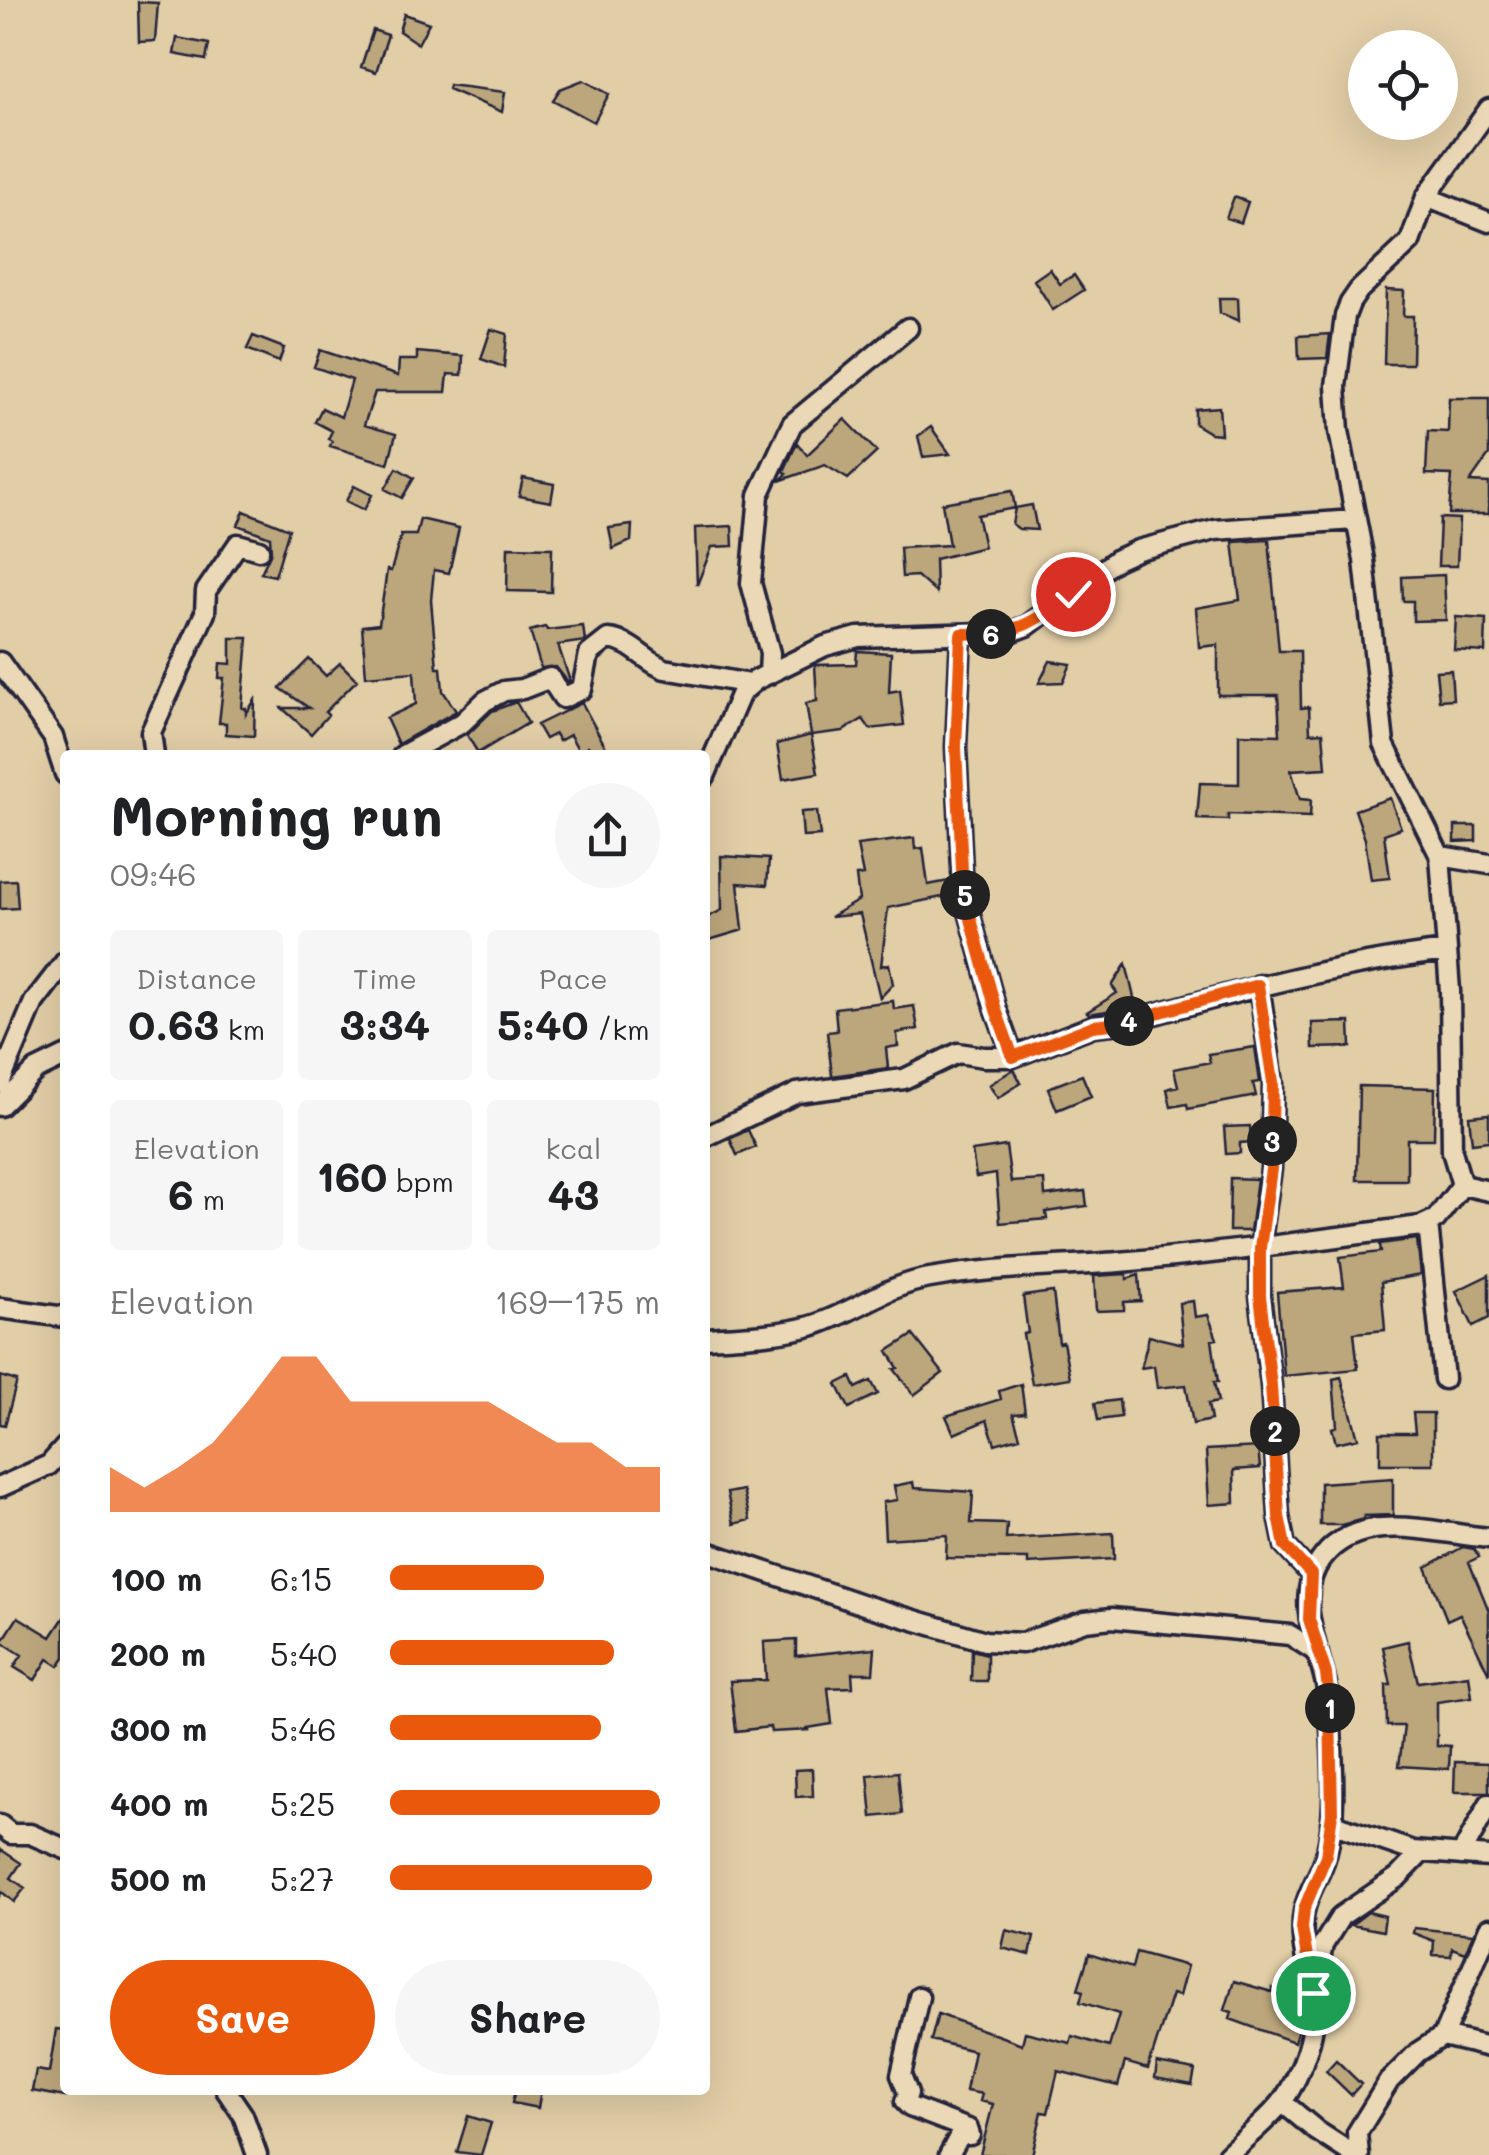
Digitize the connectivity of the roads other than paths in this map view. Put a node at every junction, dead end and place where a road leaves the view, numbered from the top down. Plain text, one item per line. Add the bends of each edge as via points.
1 (1489, 109) edge
2 (1426, 197) junction
3 (1489, 222) edge
4 (908, 328) dead end
5 (1354, 520) junction
6 (260, 550) dead end
7 (961, 634) junction
8 (0, 662) edge
9 (769, 674) junction
10 (750, 684) junction
11 (153, 750) edge
12 (413, 750) edge
13 (60, 759) edge
14 (710, 766) edge
15 (1440, 856) junction
16 (1489, 864) edge
17 (1447, 951) junction
18 (60, 968) edge
19 (1258, 985) junction
20 (1013, 1057) junction
21 (60, 1058) edge
22 (0, 1083) edge
23 (0, 1106) edge
24 (710, 1135) edge
25 (1462, 1185) junction
26 (1489, 1191) edge
27 (1428, 1224) junction
28 (1260, 1248) junction
29 (0, 1308) edge
30 (60, 1316) edge
31 (710, 1337) edge
32 (1444, 1379) dead end
33 (60, 1452) edge
34 (0, 1487) edge
35 (1489, 1538) edge
36 (710, 1553) edge
37 (1311, 1574) junction
38 (1318, 1654) junction
39 (1489, 1804) edge
40 (1331, 1823) junction
41 (0, 1824) edge
42 (60, 1847) edge
43 (1422, 1852) junction
44 (1461, 1855) junction
45 (1489, 1857) edge
46 (1489, 1928) edge
47 (1313, 1993) junction
48 (918, 1997) dead end
49 (1443, 2036) junction
50 (1489, 2047) edge
51 (229, 2095) edge
52 (1282, 2102) junction
53 (257, 2155) edge
54 (950, 2155) edge
55 (1227, 2155) edge
56 (1357, 2155) edge

1 - 2 street
2 - 3 street
2 - 5 street via 1410,242 1359,290 1345,316 1336,404
4 - 9 street via 792,424 759,495 750,583 770,653
5 - 7 street via 1215,530 1138,550 1028,626
5 - 15 street via 1386,751
6 - 11 street via 238,544 206,592 205,613 151,732
7 - 9 street via 845,640
7 - 20 street via 956,747 963,890
8 - 13 street via 53,737
9 - 10 street
10 - 12 street via 666,670 630,644 608,640 589,654 582,689 563,698 550,678 504,691
10 - 14 street via 736,700
15 - 16 street
15 - 17 street
17 - 19 street
17 - 25 street via 1452,1150
18 - 22 street via 34,1002
19 - 20 street via 1093,1026
19 - 28 street via 1273,1082
20 - 24 street via 958,1053 904,1079 796,1093
21 - 23 street via 36,1070
25 - 26 street
25 - 27 street
27 - 28 street
27 - 32 street
28 - 31 street via 924,1278 812,1326
28 - 37 street via 1279,1516 1285,1546
29 - 30 street
33 - 34 street
35 - 37 street via 1372,1529 1324,1554
36 - 38 street via 985,1641 1022,1643 1085,1620 1112,1618 1290,1635
37 - 38 street via 1309,1619
38 - 40 street via 1330,1707
39 - 44 street
40 - 43 street
40 - 47 street via 1326,1856 1304,1909
41 - 42 street via 11,1834
43 - 44 street
43 - 47 street via 1341,1916 1323,1945
44 - 45 street
46 - 49 street
47 - 52 street via 1310,2037
48 - 54 street via 901,2075 905,2104 968,2128 970,2135 960,2135
49 - 50 street
49 - 56 street via 1389,2080 1357,2133
51 - 53 street
52 - 55 street
52 - 56 street

